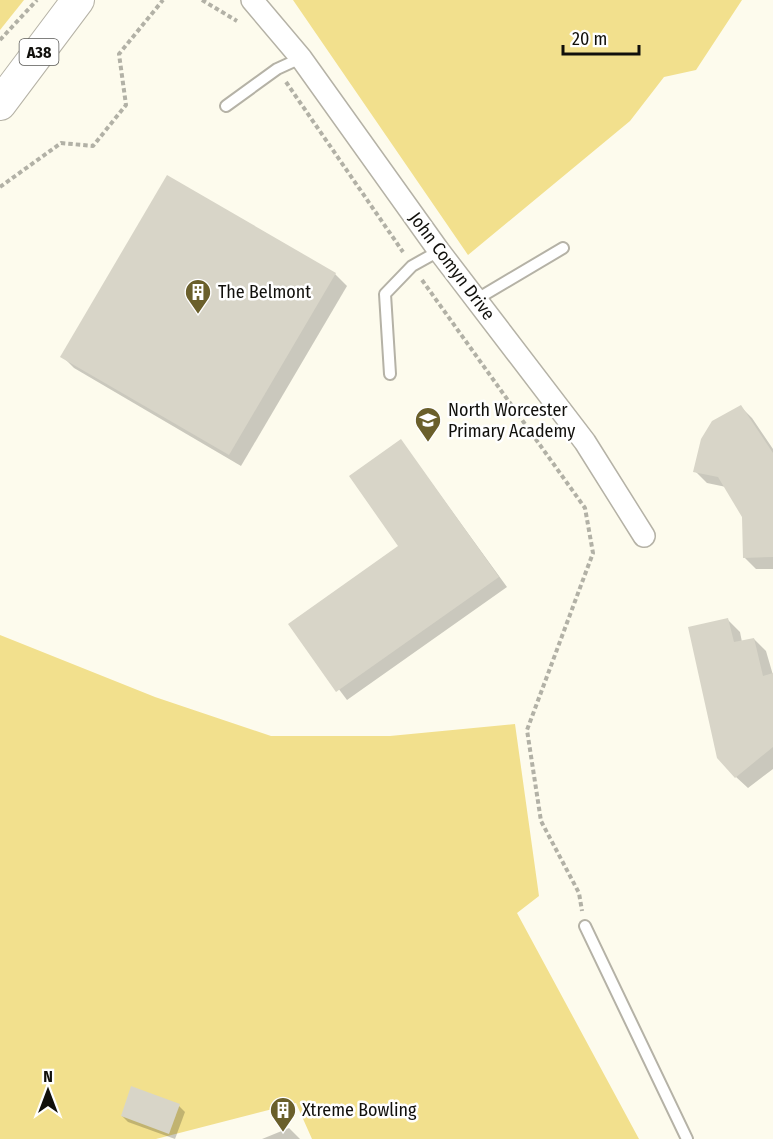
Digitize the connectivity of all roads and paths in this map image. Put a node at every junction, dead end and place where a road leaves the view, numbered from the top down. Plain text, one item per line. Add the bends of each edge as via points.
1 (37, 0) edge
2 (78, 0) edge
3 (164, 0) edge
4 (202, 0) edge
5 (252, 0) edge
6 (247, 27) dead end
7 (0, 40) edge
8 (301, 58) junction
9 (277, 69) junction
10 (0, 105) edge
11 (226, 106) dead end
12 (0, 187) edge
13 (397, 244) dead end
14 (563, 248) dead end
15 (439, 251) junction
16 (412, 266) junction
17 (477, 299) junction
18 (390, 374) dead end
19 (644, 537) dead end
20 (585, 926) joint
21 (687, 1139) edge

1 - 7 path
2 - 10 main road, A38
3 - 12 path via 119,54 126,105 93,146 61,143
4 - 6 path
5 - 8 street, John Comyn Drive
8 - 9 lane
8 - 15 street, John Comyn Drive
9 - 11 lane
9 - 13 path
14 - 17 lane
15 - 16 lane
15 - 17 street, John Comyn Drive
16 - 18 lane via 385,294
16 - 20 path via 585,508 593,553 526,730 541,822 579,893
17 - 19 street, John Comyn Drive via 585,442
20 - 21 lane

